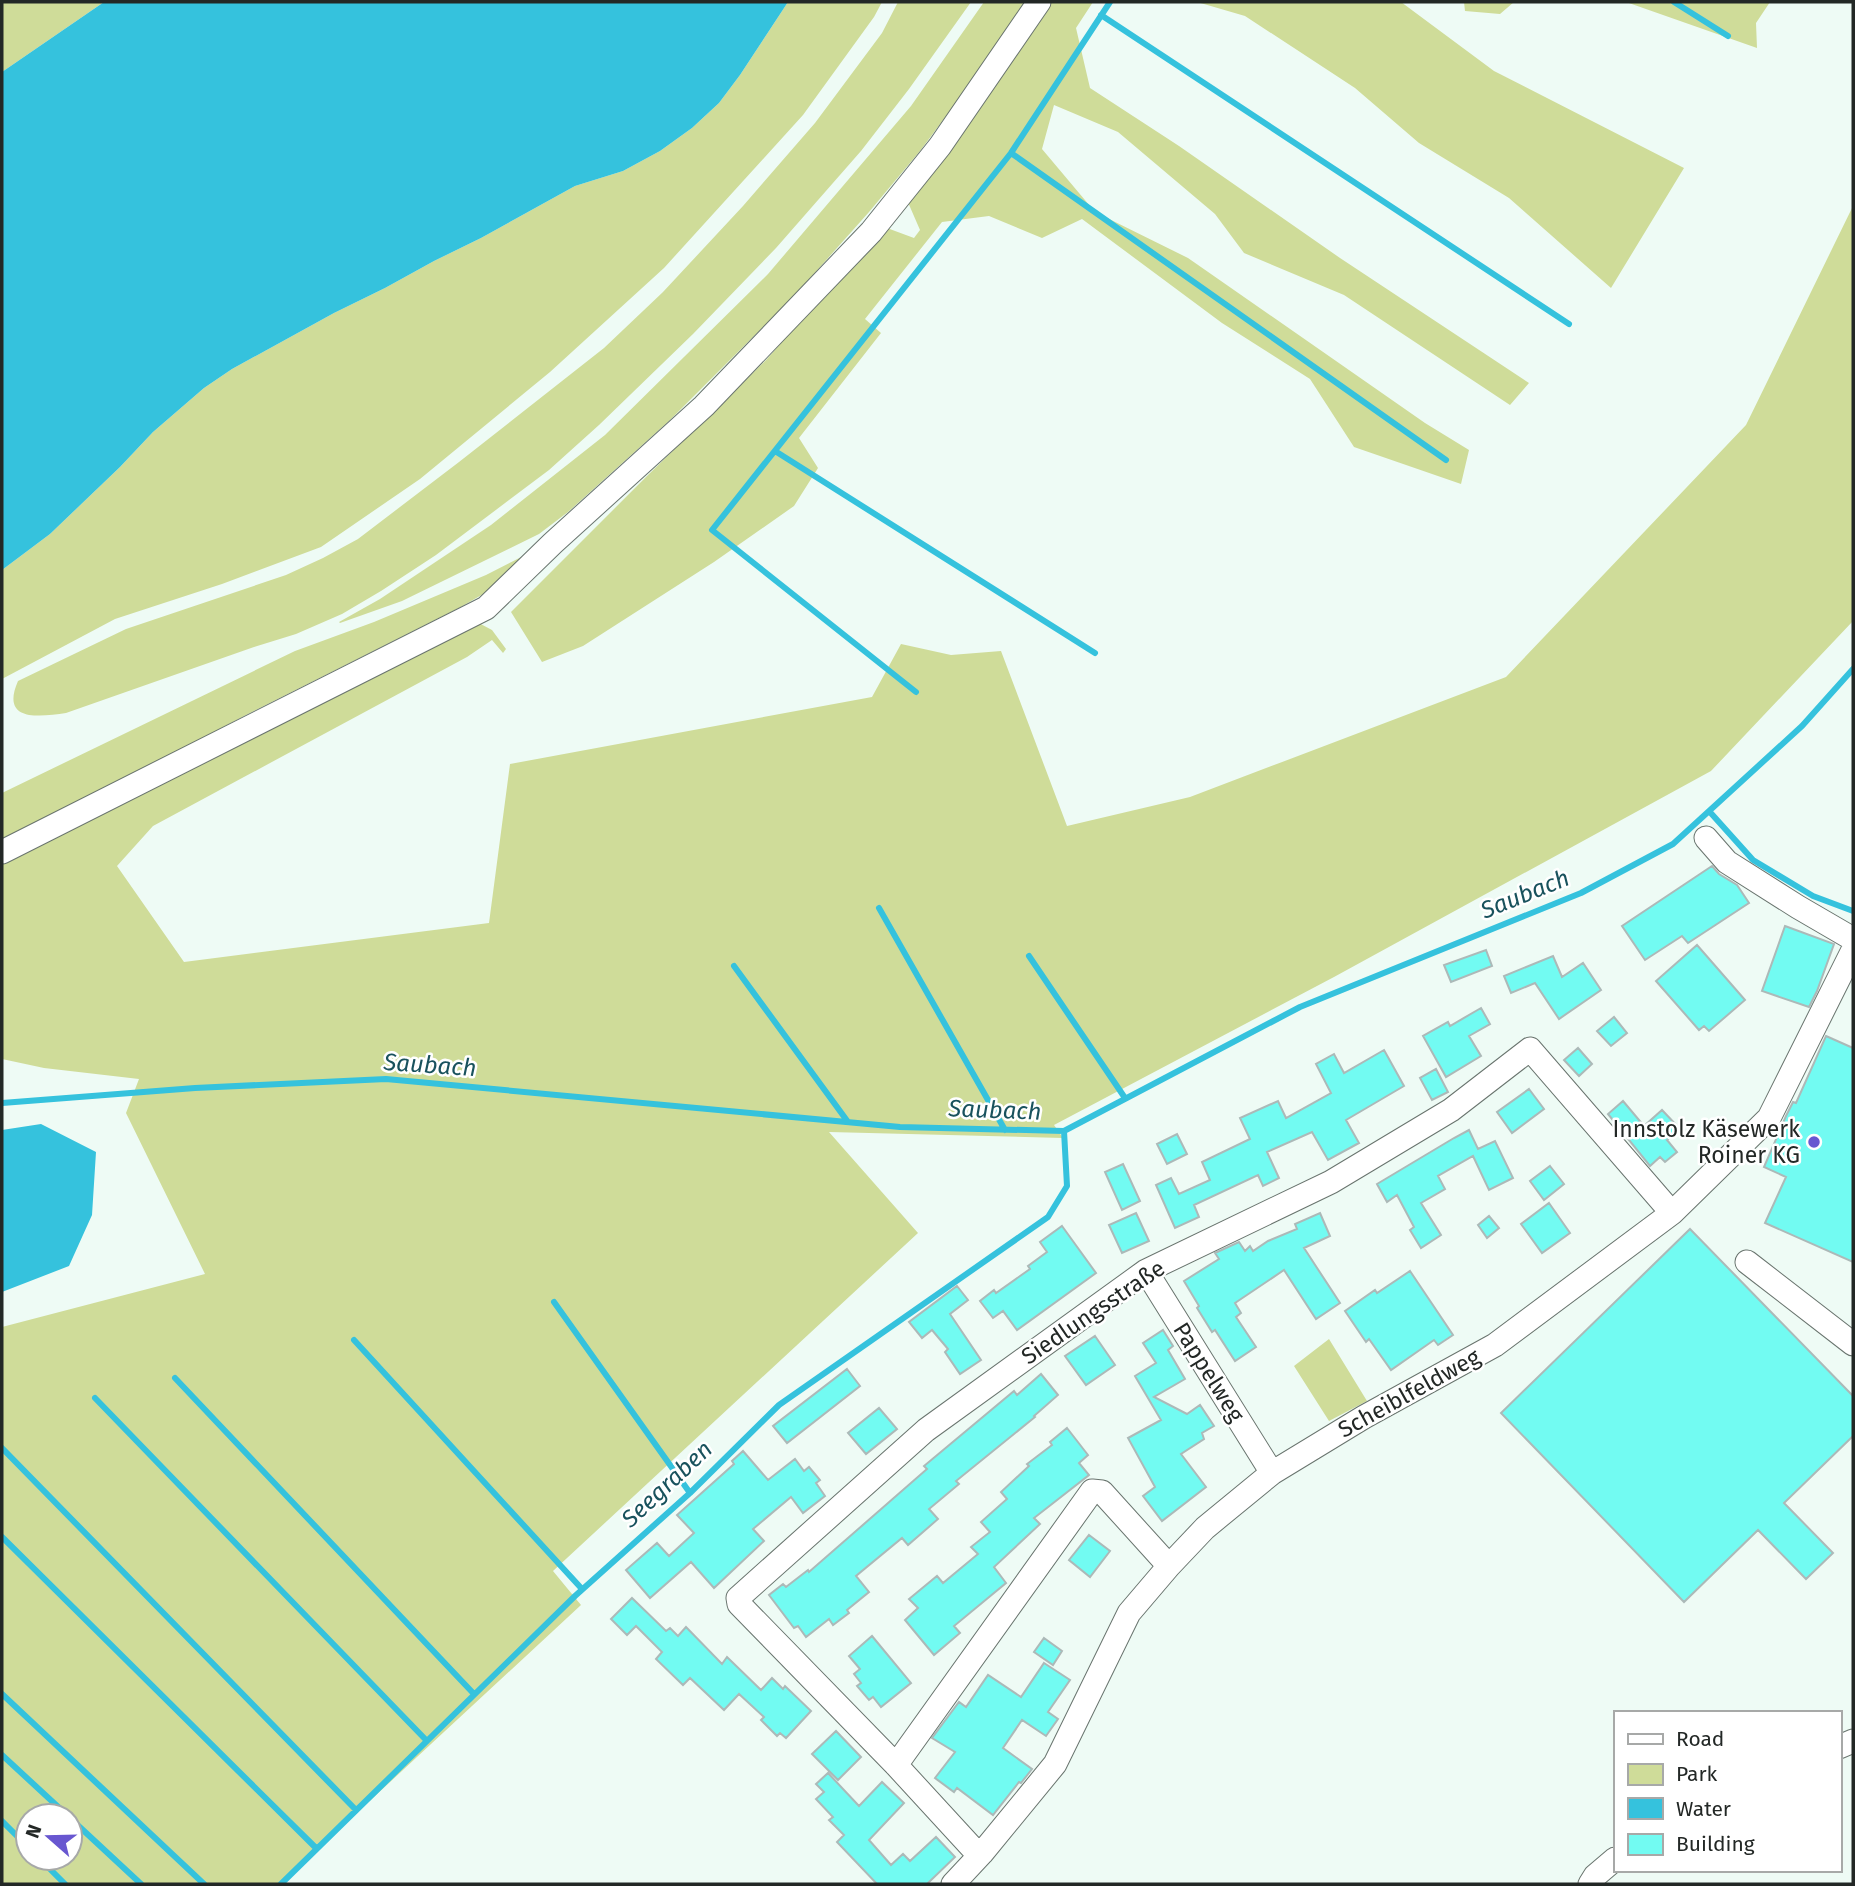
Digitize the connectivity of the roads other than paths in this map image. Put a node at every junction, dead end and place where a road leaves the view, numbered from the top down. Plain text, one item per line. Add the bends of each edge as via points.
1 (1039, 2) edge
2 (1706, 838) dead end
3 (2, 852) edge
4 (1853, 939) edge
5 (1853, 950) edge
6 (1672, 1213) junction
7 (1747, 1262) dead end
8 (1146, 1271) junction
9 (1853, 1344) edge
10 (1272, 1473) junction
11 (1169, 1566) junction
12 (896, 1765) junction
13 (982, 1853) junction
14 (1614, 1860) edge
15 (953, 1884) edge
16 (1590, 1884) edge

1 - 3 street via 940,146 872,232 704,406 486,608
2 - 4 street via 1727,862
5 - 6 street, Scheiblfeldweg via 1769,1118
6 - 8 street, Siedlungsstraße via 1530,1049 1451,1110 1331,1182
6 - 10 street, Scheiblfeldweg via 1495,1345
7 - 9 street
8 - 10 street, Pappelweg
8 - 12 street, Siedlungsstraße via 926,1430 738,1598 738,1604
10 - 11 street, Scheiblfeldweg via 1205,1528
11 - 12 street via 1102,1492 1092,1491
11 - 13 street, Scheiblfeldweg via 1129,1613 1055,1764
12 - 13 street, Siedlungsstraße via 975,1851
13 - 15 street, Scheiblfeldweg
14 - 16 street

